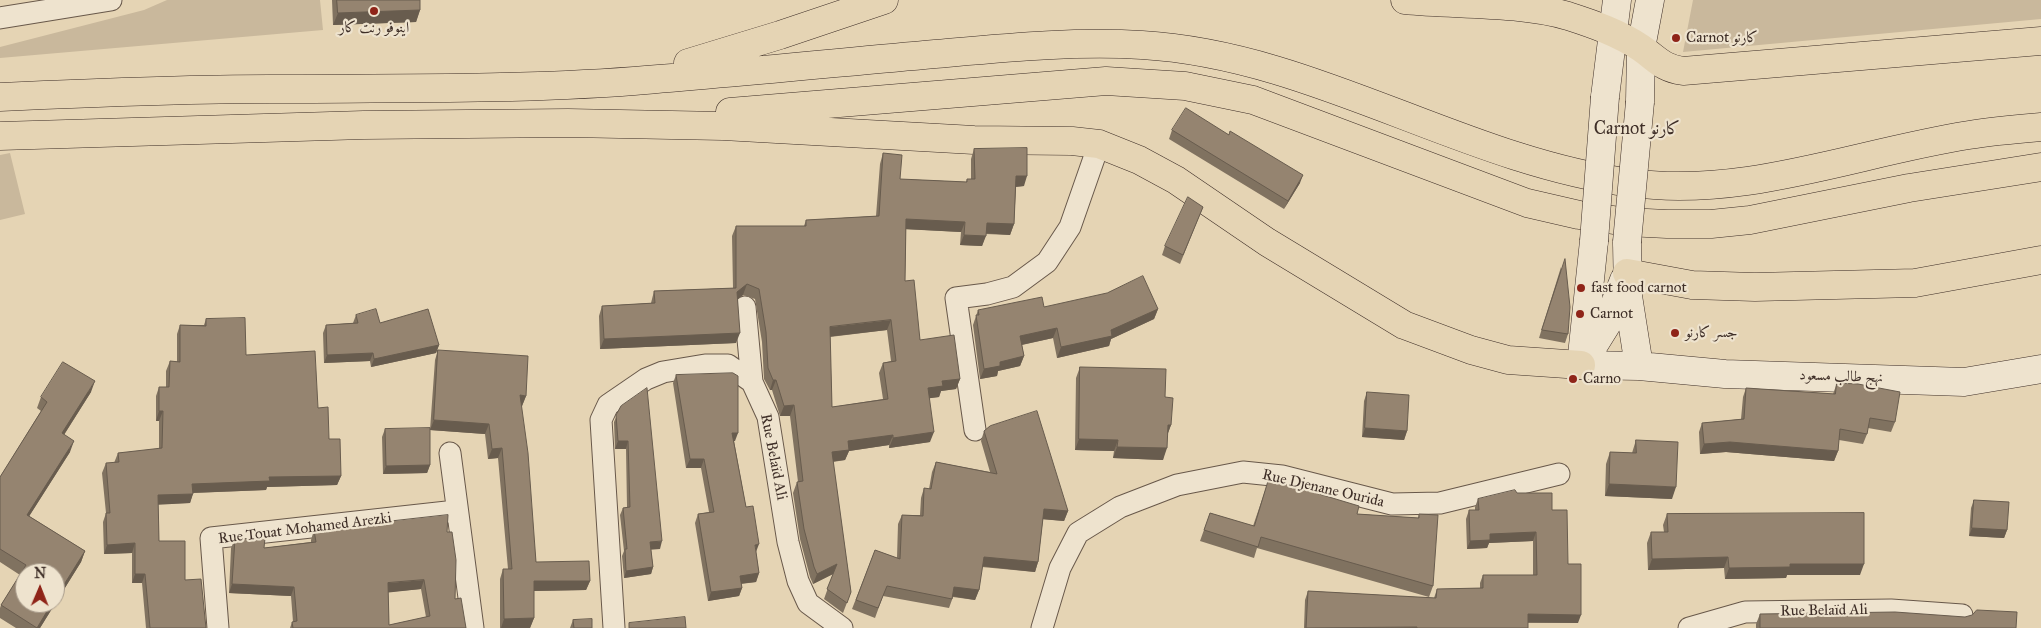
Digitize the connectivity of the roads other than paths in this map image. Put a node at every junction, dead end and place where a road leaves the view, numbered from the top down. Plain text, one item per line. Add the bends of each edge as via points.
1 (111, 0) edge
2 (884, 0) edge
3 (1405, 0) edge
4 (1617, 0) edge
5 (1650, 1) edge
6 (1528, 4) edge
7 (0, 18) edge
8 (1612, 32) junction
9 (2041, 41) edge
10 (1641, 48) junction
11 (525, 86) junction
12 (1605, 90) junction
13 (1640, 94) junction
14 (0, 97) edge
15 (568, 123) junction
16 (2041, 127) edge
17 (0, 136) edge
18 (1099, 144) junction
19 (2041, 167) edge
20 (1593, 253) junction
21 (2041, 260) edge
22 (1627, 273) junction
23 (745, 307) dead end
24 (1581, 365) junction
25 (1639, 366) junction
26 (2041, 369) edge
27 (752, 382) junction
28 (975, 430) dead end
29 (450, 453) dead end
30 (1559, 474) dead end
31 (456, 511) junction
32 (1962, 615) edge
33 (218, 628) edge
34 (472, 628) edge
35 (614, 628) edge
36 (842, 628) edge
37 (1042, 628) edge
38 (1689, 628) edge

1 - 7 street
2 - 11 highway via 692,62
3 - 6 highway
4 - 8 main road
5 - 10 main road
6 - 8 highway
8 - 10 highway
8 - 12 main road
9 - 10 highway via 1683,71 1669,69
10 - 13 main road
11 - 14 highway via 138,90
11 - 16 highway via 633,81 1019,47 1088,43 1148,46 1190,50 1256,64 1549,168 1628,182 1681,187 1749,182 1968,135
12 - 13 main road
12 - 20 main road, bridge
13 - 22 main road, bridge
15 - 17 highway via 364,125
15 - 18 highway via 723,126
15 - 19 highway via 1106,81 1186,86 1253,100 1527,203 1579,215 1667,224 1750,220 1908,188
18 - 24 highway via 1176,180 1267,242 1404,325 1508,360
18 - 28 street via 1070,228 1046,262 1013,287 956,298
20 - 22 main road
20 - 24 main road
21 - 22 highway via 1915,283 1755,287 1692,285
22 - 24 main road via 1608,322
22 - 25 main road
23 - 27 street
24 - 25 main road, نهج طالب مسعود
25 - 26 main road, نهج طالب مسعود via 1724,374 1964,382
27 - 35 street via 728,365 705,364 662,372 608,405 601,420 601,433
27 - 36 street, Rue Belaïd Ali via 768,417 788,542 798,581 808,603
29 - 31 street
30 - 37 street, Rue Djenane Ourida via 1440,503 1392,504 1282,476 1243,472 1177,485 1120,507 1078,533 1060,568
31 - 33 street, Rue Touat Mohamed Arezki via 211,538
31 - 34 street
32 - 38 street, Rue Belaïd Ali via 1891,610 1745,612

